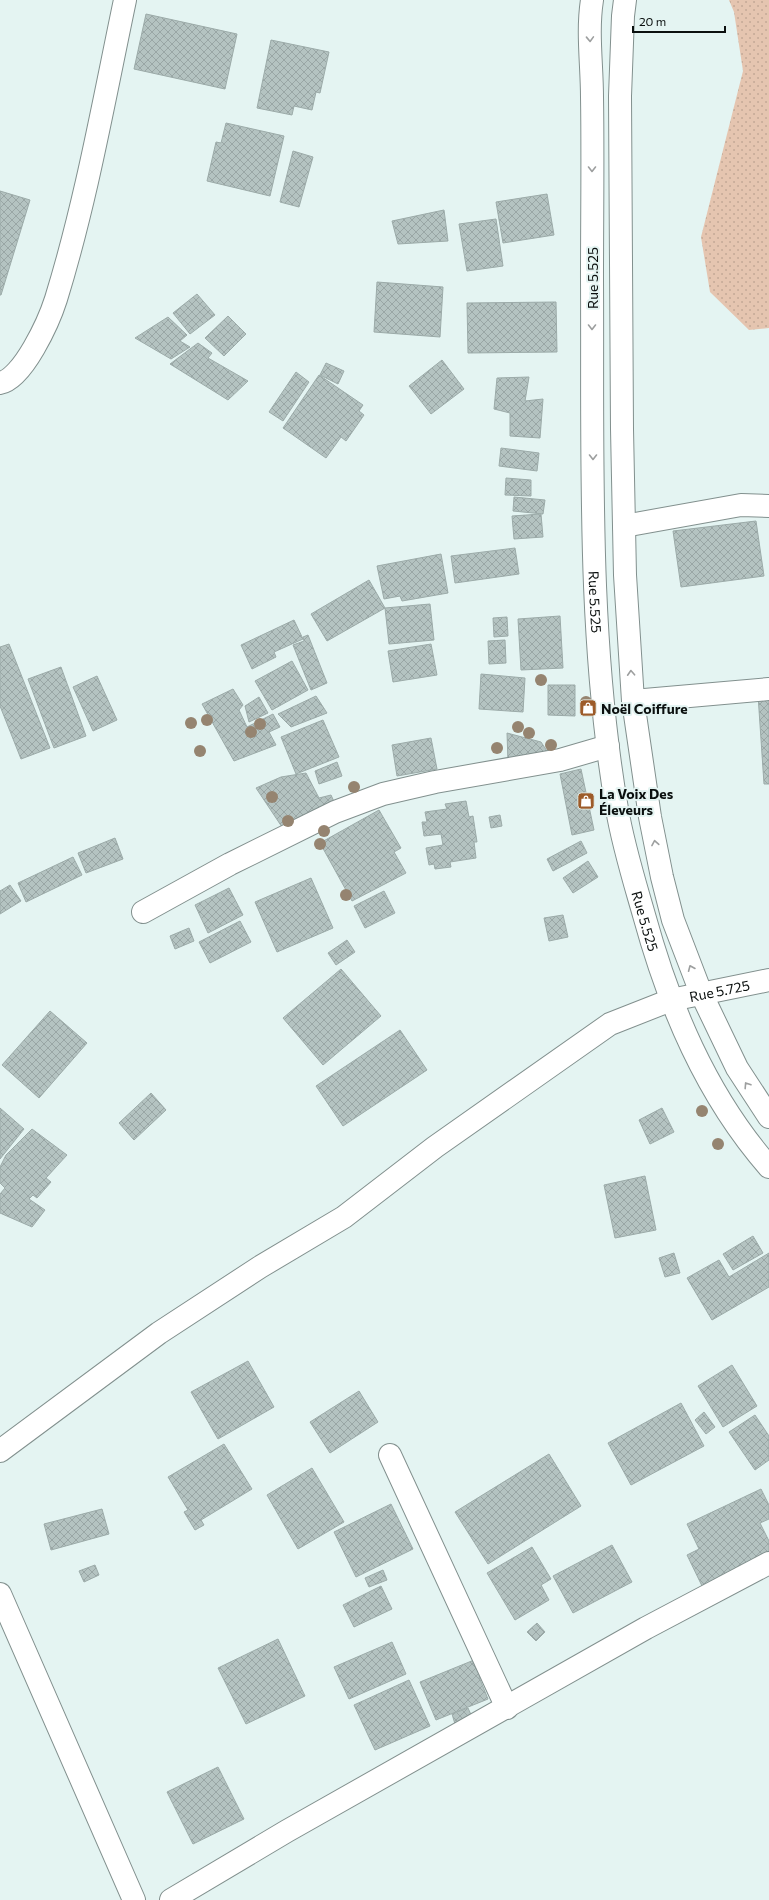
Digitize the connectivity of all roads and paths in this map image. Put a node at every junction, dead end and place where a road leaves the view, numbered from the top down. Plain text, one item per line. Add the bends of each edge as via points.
1 (124, 0) edge
2 (592, 0) edge
3 (625, 0) edge
4 (0, 383) edge
5 (769, 506) edge
6 (624, 526) junction
7 (769, 689) edge
8 (633, 701) junction
9 (608, 746) junction
10 (143, 912) dead end
11 (769, 980) edge
12 (701, 993) junction
13 (670, 1000) junction
14 (769, 1117) edge
15 (769, 1167) edge
16 (0, 1451) edge
17 (390, 1455) dead end
18 (769, 1563) edge
19 (0, 1594) edge
20 (507, 1708) junction
21 (134, 1900) edge
22 (171, 1900) edge

1 - 4 street via 87,184 55,301 37,342 19,370
2 -> 9 street, Rue 5.525 via 590,16 593,510 601,668
3 - 6 street, Rue 5.525 via 620,96
5 - 6 street via 741,505
8 -> 6 street, Rue 5.525
7 - 8 street
12 -> 8 street, Rue 5.525 via 673,920 662,877 639,752
9 - 10 street via 560,760 383,794 329,816 230,864
9 - 13 street, Rue 5.525 via 617,811 628,857 655,957
11 - 12 street, Rue 5.725
12 - 13 street, Rue 5.725
14 -> 12 street, Rue 5.525 via 737,1068
13 - 15 street, Rue 5.525 via 724,1108 751,1147
13 - 16 street, Rue 5.725 via 610,1024 435,1147 344,1217 260,1267 159,1333
17 - 20 street
18 - 20 street via 646,1628
19 - 21 street
20 - 22 street via 287,1831

